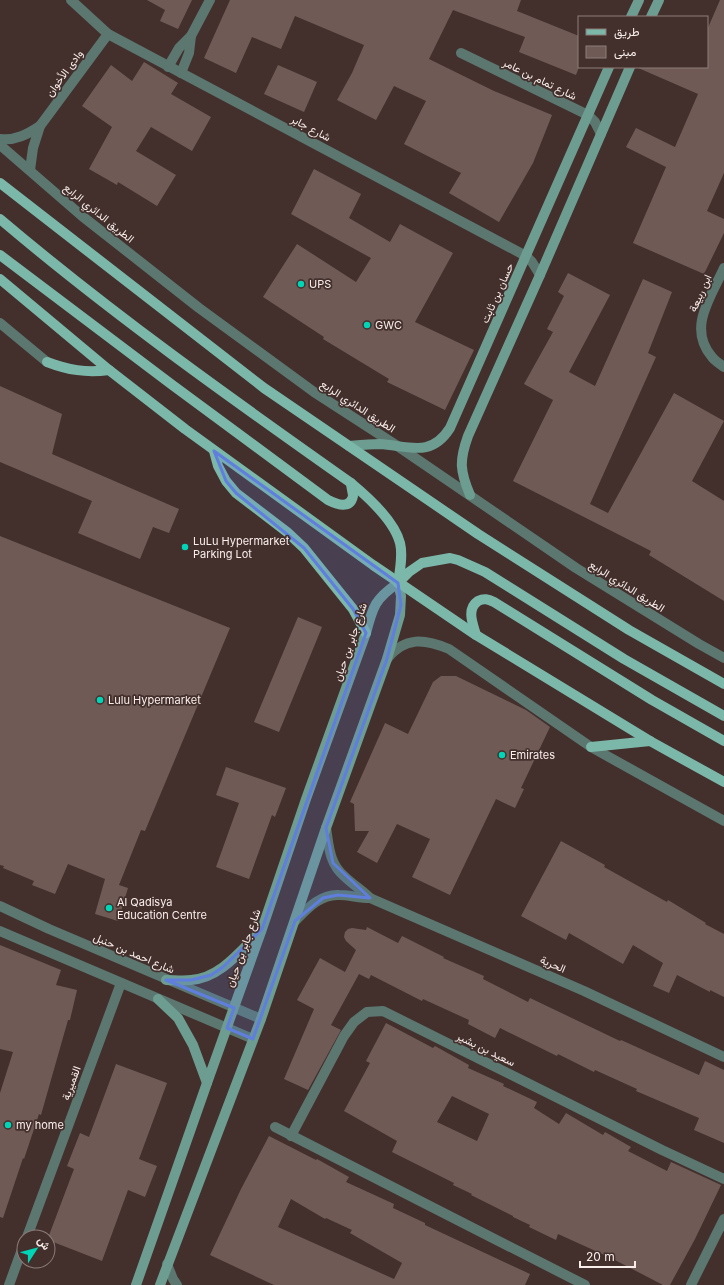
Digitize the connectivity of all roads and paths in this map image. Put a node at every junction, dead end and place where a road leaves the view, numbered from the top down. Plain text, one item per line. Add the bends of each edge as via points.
1 (210, 0) edge
2 (639, 0) edge
3 (659, 0) edge
4 (74, 1) edge
5 (631, 16) edge
6 (651, 16) edge
7 (108, 34) junction
8 (191, 36) junction
9 (460, 54) dead end
10 (168, 67) junction
11 (609, 68) edge
12 (630, 68) edge
13 (181, 73) junction
14 (588, 115) junction
15 (40, 126) junction
16 (601, 134) junction
17 (0, 139) edge
18 (0, 145) edge
19 (30, 170) junction
20 (0, 183) edge
21 (0, 219) edge
22 (0, 254) edge
23 (526, 256) junction
24 (724, 268) edge
25 (540, 275) junction
26 (0, 279) edge
27 (0, 323) edge
28 (47, 362) joint
29 (724, 367) edge
30 (109, 370) junction
31 (349, 446) junction
32 (399, 447) junction
33 (214, 451) junction
34 (351, 483) junction
35 (470, 495) junction
36 (398, 583) junction
37 (366, 632) junction
38 (476, 635) junction
39 (724, 658) edge
40 (388, 659) junction
41 (724, 684) edge
42 (724, 716) edge
43 (650, 741) junction
44 (724, 741) edge
45 (591, 747) junction
46 (724, 782) edge
47 (724, 821) edge
48 (326, 828) junction
49 (370, 898) junction
50 (0, 906) edge
51 (295, 921) junction
52 (262, 929) junction
53 (2, 932) edge
54 (166, 980) junction
55 (121, 983) junction
56 (158, 999) junction
57 (234, 1008) junction
58 (261, 1019) junction
59 (227, 1028) junction
60 (253, 1039) junction
61 (724, 1057) edge
62 (207, 1083) junction
63 (275, 1127) dead end
64 (291, 1136) junction
65 (724, 1179) edge
66 (724, 1219) edge
67 (30, 1229) edge
68 (167, 1264) junction
69 (16, 1266) edge
70 (9, 1285) edge
71 (136, 1285) edge
72 (160, 1285) edge
73 (177, 1285) edge
74 (585, 1285) edge
75 (691, 1285) edge

1 - 8 street
2 - 5 street
3 - 6 street
4 - 7 street, شارع جابر
7 - 10 street, شارع جابر
7 - 15 street, وادى الأخوان
8 - 10 street via 179,48
8 - 13 street
9 - 14 street, شارع تمام بن عامر
10 - 13 street, شارع جابر
11 - 14 street, حسان بن ثابت
12 - 16 street
13 - 23 street, شارع جابر
14 - 16 street, شارع تمام بن عامر
14 - 23 street, حسان بن ثابت
15 - 17 street, وادى الأخوان via 17,138
15 - 19 street, وادى الأخوان
16 - 25 street
18 - 19 street, الطريق الدائري الرابع
19 - 32 street, الطريق الدائري الرابع via 82,216 199,308 314,392
20 - 31 main road via 264,388
21 - 34 main road via 140,331
22 - 34 main road via 328,500 337,505 345,505 353,496
23 - 25 street, شارع جابر
23 - 32 street, حسان بن ثابت via 444,437 427,447
24 - 29 street, ابن ربيعة via 701,317 700,331 703,344 712,357
25 - 35 street via 463,450 463,478
26 - 30 main road
27 - 28 street
28 - 30 main road via 84,372
30 - 33 main road
31 - 32 street, حسان بن ثابت via 382,444
31 - 41 main road via 485,538 629,630
32 - 35 street, الطريق الدائري الرابع
33 - 36 main road
33 - 37 main road via 218,466 236,493 304,548 353,609
34 - 36 main road via 378,508 392,526 401,555
35 - 39 street, الطريق الدائري الرابع via 576,568
36 - 37 street, شارع جابر بن حيان via 377,600
36 - 38 main road
36 - 40 street via 401,610
36 - 42 main road via 422,564 450,558 458,560 485,572 624,659
37 - 52 street, شارع جابر بن حيان
38 - 43 main road
38 - 44 main road via 472,610 475,604 488,599
40 - 45 street via 404,644 420,641 449,649
40 - 48 street
43 - 45 main road
43 - 46 main road
45 - 47 street
48 - 49 street, الحرية via 330,854 338,871
48 - 51 street
49 - 51 street, الحرية via 338,895 323,898 311,905
49 - 61 street, الحرية via 584,991
50 - 54 street, شارع احمد بن حنبل
51 - 58 street
52 - 54 street via 223,967 210,975 191,980
52 - 57 street, شارع جابر بن حيان
53 - 55 street
54 - 57 street, شارع احمد بن حنبل
55 - 56 street
55 - 67 street, القميرية
56 - 59 street
56 - 62 street via 178,1018 194,1045
57 - 58 street, شارع احمد بن حنبل
57 - 59 street, شارع جابر بن حيان
58 - 60 street
59 - 60 street
59 - 62 street, شارع جابر بن حيان
60 - 68 street
62 - 71 street, شارع جابر بن حيان
63 - 64 street
64 - 65 street, سعيد بن بشير via 354,1022 367,1012 383,1011
64 - 74 street
66 - 75 street
68 - 72 street
68 - 73 street
69 - 70 street

